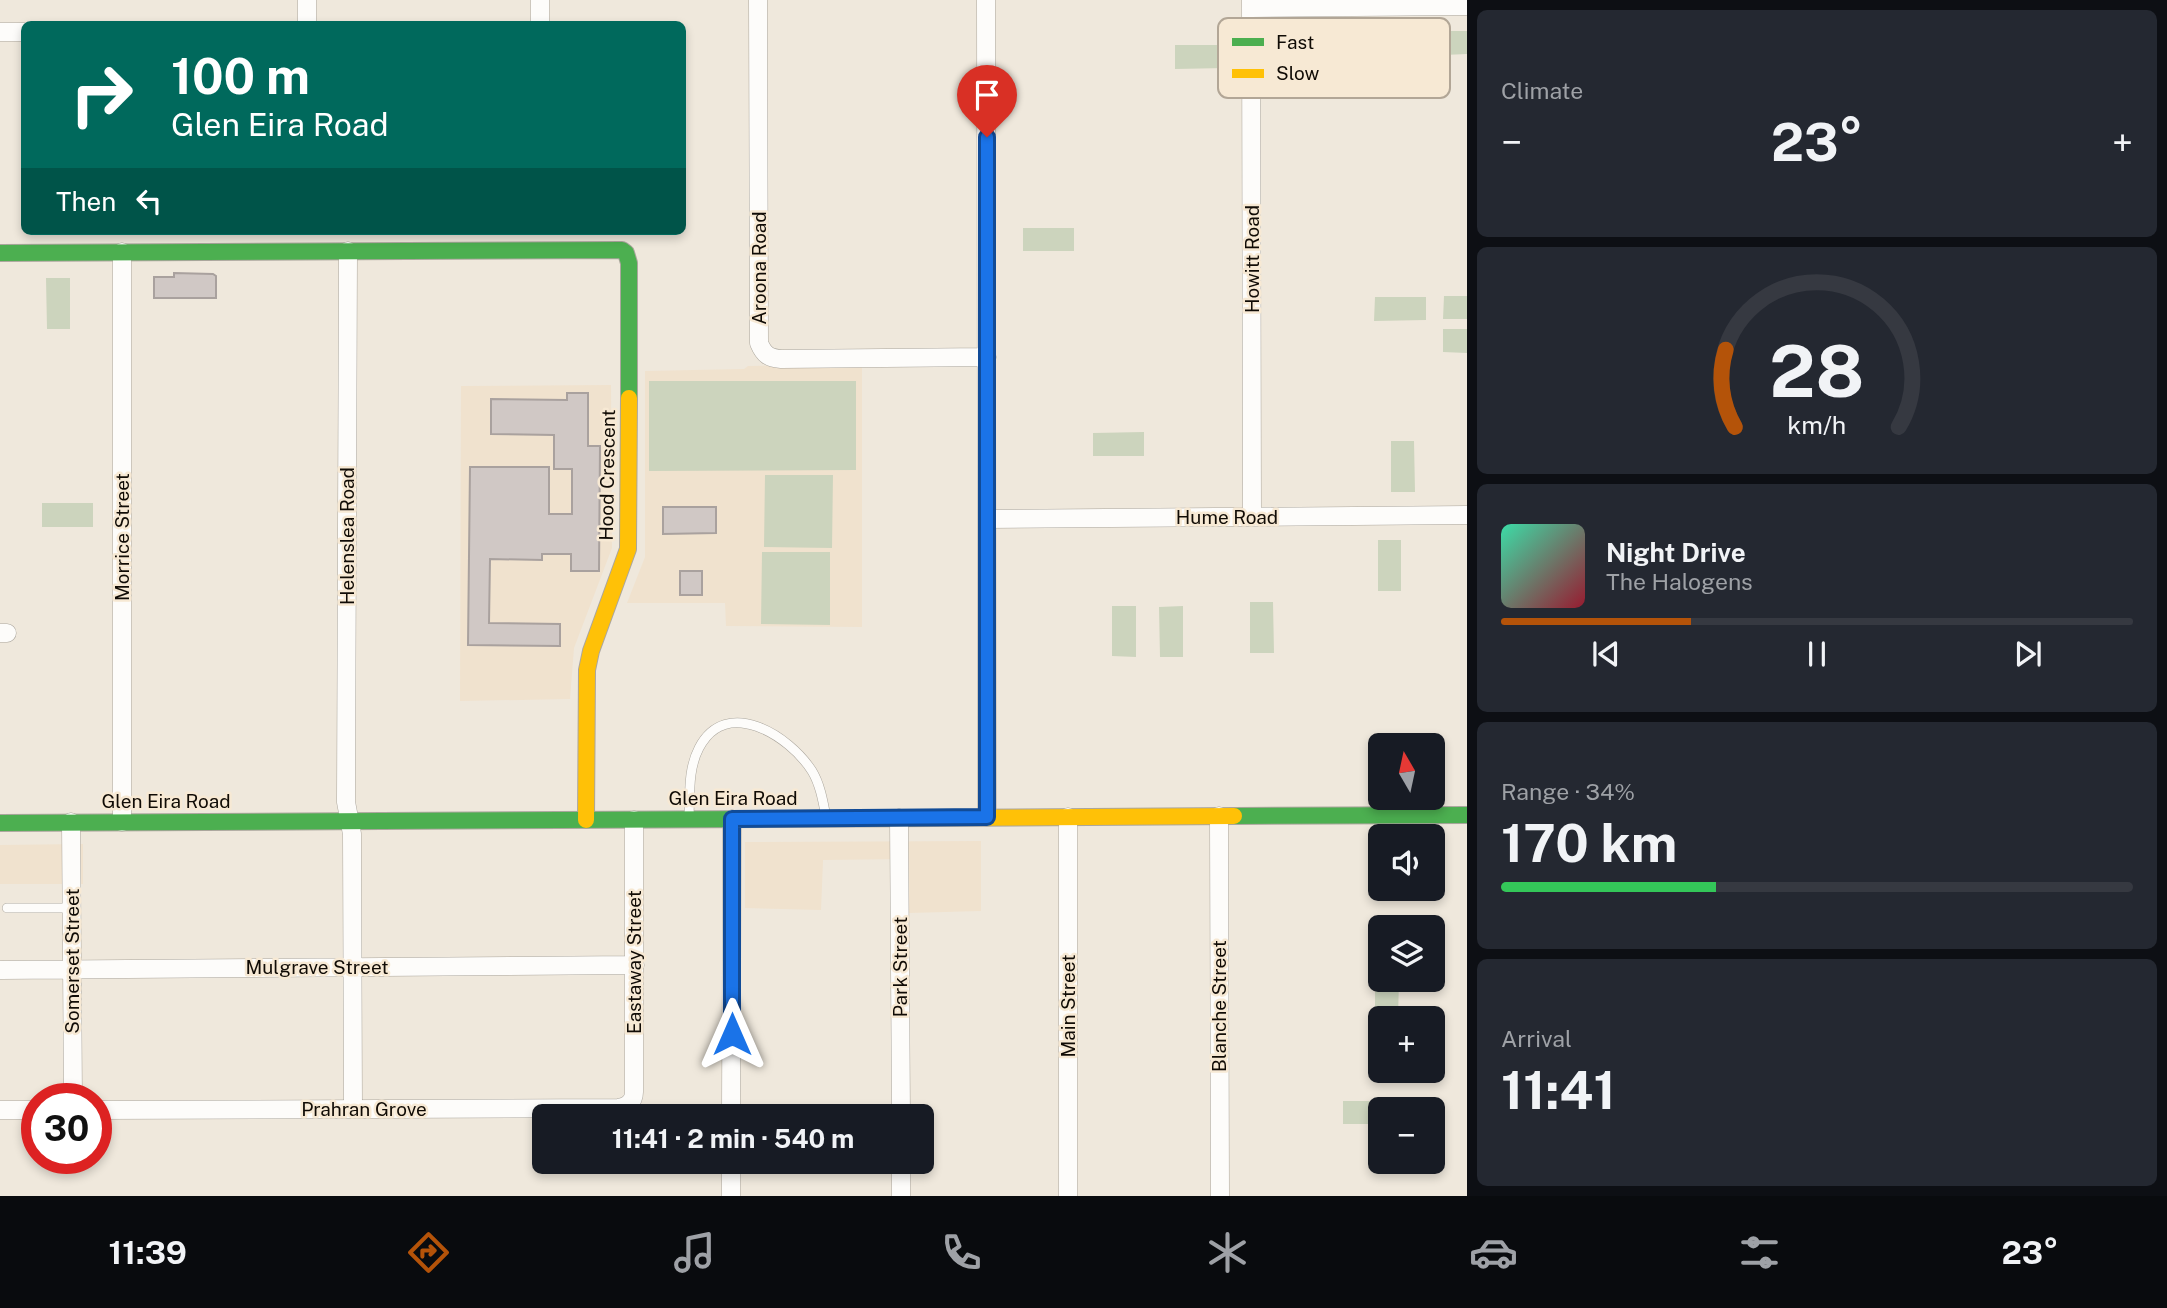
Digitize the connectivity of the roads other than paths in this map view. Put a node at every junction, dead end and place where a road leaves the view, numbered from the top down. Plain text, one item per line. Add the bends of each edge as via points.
1 (307, 0) edge
2 (540, 0) edge
3 (758, 0) edge
4 (986, 0) edge
5 (1251, 4) edge
6 (1467, 6) edge
7 (307, 21) edge
8 (540, 21) edge
9 (0, 32) edge
10 (21, 32) edge
11 (1251, 98) edge
12 (348, 251) junction
13 (122, 252) junction
14 (0, 253) edge
15 (987, 357) junction
16 (1467, 515) edge
17 (1252, 517) junction
18 (987, 519) junction
19 (1467, 815) edge
20 (1219, 816) junction
21 (987, 817) junction
22 (1068, 817) junction
23 (826, 818) junction
24 (899, 818) junction
25 (689, 819) junction
26 (732, 819) junction
27 (586, 820) junction
28 (634, 820) junction
29 (349, 821) junction
30 (71, 822) junction
31 (122, 822) junction
32 (0, 823) edge
33 (7, 908) dead end
34 (72, 908) junction
35 (635, 965) junction
36 (352, 967) junction
37 (72, 969) junction
38 (0, 970) edge
39 (73, 1083) edge
40 (630, 1103) joint
41 (731, 1104) edge
42 (901, 1104) edge
43 (353, 1109) junction
44 (0, 1110) edge
45 (21, 1110) edge
46 (112, 1110) edge
47 (731, 1174) edge
48 (901, 1174) edge
49 (731, 1196) edge
50 (901, 1196) edge
51 (1068, 1196) edge
52 (1220, 1196) edge

1 - 7 street
2 - 8 street
3 - 15 street, Aroona Road via 762,351 781,359
4 - 15 street
5 - 6 street
9 - 10 street
11 - 17 street, Howitt Road
12 - 13 main road
12 - 27 main road, Hood Crescent via 611,249 625,251 628,257 628,549 587,670
12 - 29 street, Helenslea Road
13 - 14 main road
13 - 31 street, Morrice Street
15 - 18 street
16 - 17 street, Hume Road
17 - 18 street, Hume Road
18 - 21 street
19 - 20 main road, Glen Eira Road
20 - 22 main road, Glen Eira Road
20 - 52 street, Blanche Street
21 - 22 main road, Glen Eira Road
21 - 24 main road, Glen Eira Road
22 - 51 street, Main Street
23 - 24 main road, Glen Eira Road
23 - 25 lane via 813,773 797,752 760,726 737,723 710,732 698,749 690,775
23 - 26 main road, Glen Eira Road
24 - 42 street, Park Street
25 - 26 main road, Glen Eira Road
25 - 28 main road, Glen Eira Road
26 - 41 street
27 - 28 main road, Glen Eira Road
27 - 29 main road, Glen Eira Road
28 - 35 street, Eastaway Street
29 - 31 main road, Glen Eira Road
29 - 36 street, Helenslea Road
30 - 31 main road, Glen Eira Road
30 - 32 main road, Glen Eira Road
30 - 34 street, Somerset Street
33 - 34 lane
34 - 37 street, Somerset Street
35 - 36 street, Mulgrave Street
35 - 40 street, Eastaway Street via 634,1092
36 - 37 street, Mulgrave Street
36 - 43 street, Helenslea Road
37 - 38 street, Mulgrave Street
37 - 39 street, Somerset Street
40 - 43 street, Prahran Grove via 618,1108
43 - 46 street, Prahran Grove
44 - 45 street
47 - 49 street
48 - 50 street

